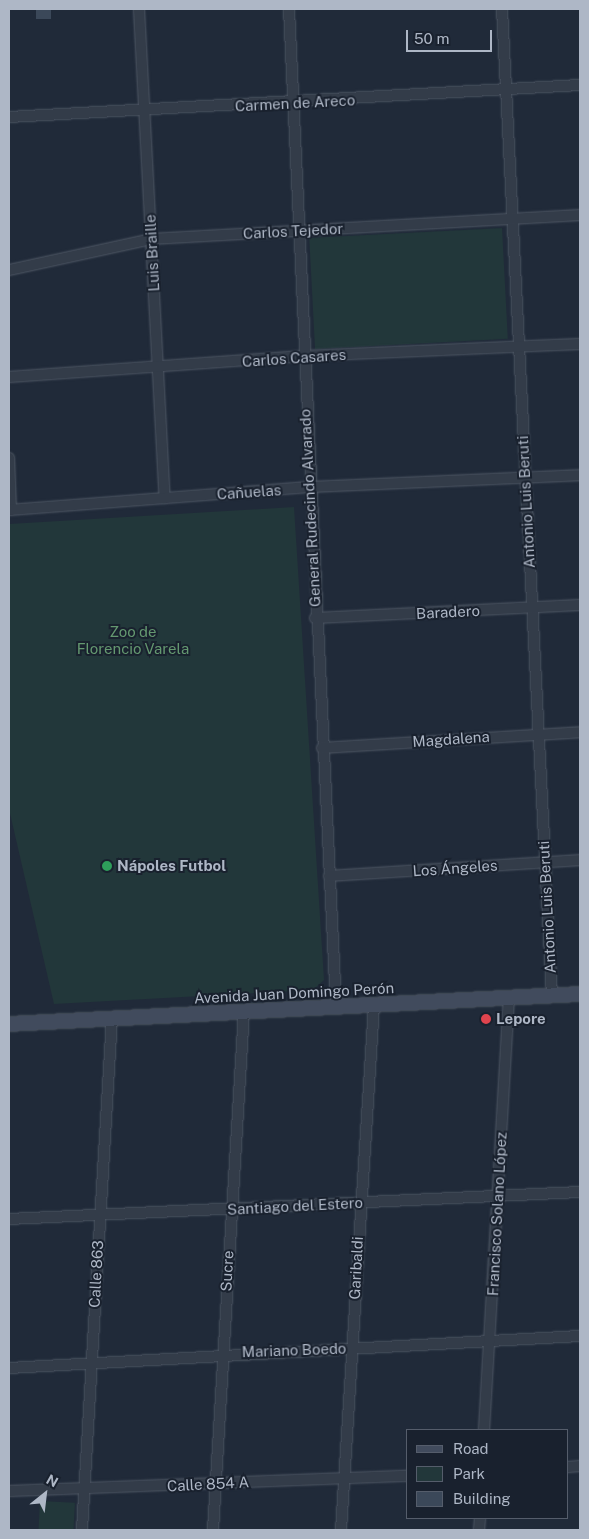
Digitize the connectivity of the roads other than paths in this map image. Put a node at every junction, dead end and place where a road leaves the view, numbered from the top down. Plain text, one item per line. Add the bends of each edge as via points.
1 (139, 9) edge
2 (289, 9) edge
3 (502, 9) edge
4 (580, 85) edge
5 (508, 89) junction
6 (293, 103) junction
7 (145, 111) junction
8 (9, 117) edge
9 (580, 216) edge
10 (512, 220) junction
11 (299, 230) junction
12 (152, 238) junction
13 (9, 270) edge
14 (580, 344) edge
15 (519, 346) junction
16 (303, 356) junction
17 (159, 368) junction
18 (9, 377) edge
19 (9, 458) edge
20 (580, 475) edge
21 (524, 477) junction
22 (309, 487) junction
23 (165, 498) junction
24 (10, 510) edge
25 (580, 605) edge
26 (532, 608) junction
27 (315, 618) junction
28 (580, 732) edge
29 (537, 734) junction
30 (322, 748) junction
31 (580, 860) edge
32 (545, 862) junction
33 (330, 876) junction
34 (580, 994) edge
35 (552, 996) junction
36 (509, 998) junction
37 (374, 1005) junction
38 (336, 1007) junction
39 (244, 1012) junction
40 (112, 1018) junction
41 (9, 1024) edge
42 (580, 1192) edge
43 (498, 1195) junction
44 (360, 1202) junction
45 (230, 1210) junction
46 (100, 1216) junction
47 (9, 1219) edge
48 (580, 1336) edge
49 (490, 1340) junction
50 (352, 1348) junction
51 (223, 1353) junction
52 (92, 1362) junction
53 (9, 1368) edge
54 (484, 1429) edge
55 (406, 1476) edge
56 (344, 1479) junction
57 (216, 1483) junction
58 (84, 1490) junction
59 (9, 1491) edge
60 (82, 1530) edge
61 (213, 1530) edge
62 (341, 1530) edge

1 - 7 street, Luis Braille
2 - 6 street, General Rudecindo Alvarado
3 - 5 street, Antonio Luis Beruti
4 - 5 street, Carmen de Areco
5 - 6 street, Carmen de Areco
5 - 10 street, Antonio Luis Beruti
6 - 7 street, Carmen de Areco
6 - 11 street, General Rudecindo Alvarado
7 - 8 street, Carmen de Areco
7 - 12 street, Luis Braille
9 - 10 street, Carlos Tejedor
10 - 11 street, Carlos Tejedor
10 - 15 street, Antonio Luis Beruti
11 - 12 street, Carlos Tejedor
11 - 16 street, General Rudecindo Alvarado
12 - 13 street, Carlos Tejedor
12 - 17 street, Luis Braille
14 - 15 street, Carlos Casares
15 - 16 street, Carlos Casares
15 - 21 street, Antonio Luis Beruti
16 - 17 street, Carlos Casares
16 - 22 street, General Rudecindo Alvarado
17 - 18 street, Carlos Casares
17 - 23 street, Luis Braille
19 - 24 street
20 - 21 street, Cañuelas
21 - 22 street, Cañuelas
21 - 26 street, Antonio Luis Beruti
22 - 23 street, Cañuelas
22 - 27 street, General Rudecindo Alvarado
23 - 24 street, Cañuelas
25 - 26 street, Baradero
26 - 27 street, Baradero
26 - 29 street, Antonio Luis Beruti
27 - 30 street, General Rudecindo Alvarado
28 - 29 street, Magdalena
29 - 30 street, Magdalena
29 - 32 street, Antonio Luis Beruti
30 - 33 street, General Rudecindo Alvarado
31 - 32 street, Los Ángeles
32 - 33 street, Los Ángeles
32 - 35 street, Antonio Luis Beruti
33 - 38 street, General Rudecindo Alvarado
34 - 35 main road, Avenida Juan Domingo Perón
35 - 36 main road, Avenida Juan Domingo Perón
36 - 37 main road, Avenida Juan Domingo Perón
36 - 43 street, Francisco Solano López
37 - 38 main road, Avenida Juan Domingo Perón
37 - 44 street, Garibaldi
38 - 39 main road, Avenida Juan Domingo Perón
39 - 40 main road, Avenida Juan Domingo Perón
39 - 45 street, Sucre
40 - 41 main road, Avenida Juan Domingo Perón
40 - 46 street, Calle 863
42 - 43 street, Santiago del Estero
43 - 44 street, Santiago del Estero
43 - 49 street, Francisco Solano López
44 - 45 street, Santiago del Estero
44 - 50 street, Garibaldi
45 - 46 street, Santiago del Estero
45 - 51 street, Sucre
46 - 47 street, Santiago del Estero
46 - 52 street, Calle 863
48 - 49 street, Mariano Boedo
49 - 50 street, Mariano Boedo
49 - 54 street, Francisco Solano López
50 - 51 street, Mariano Boedo
50 - 56 street, Garibaldi
51 - 52 street, Mariano Boedo
51 - 57 street, Sucre
52 - 53 street, Mariano Boedo
52 - 58 street, Calle 863
55 - 56 street, Calle 854 A
56 - 57 street, Calle 854 A
56 - 62 street, Garibaldi
57 - 58 street, Calle 854 A
57 - 61 street, Sucre
58 - 59 street, Calle 854 A
58 - 60 street, Calle 863

